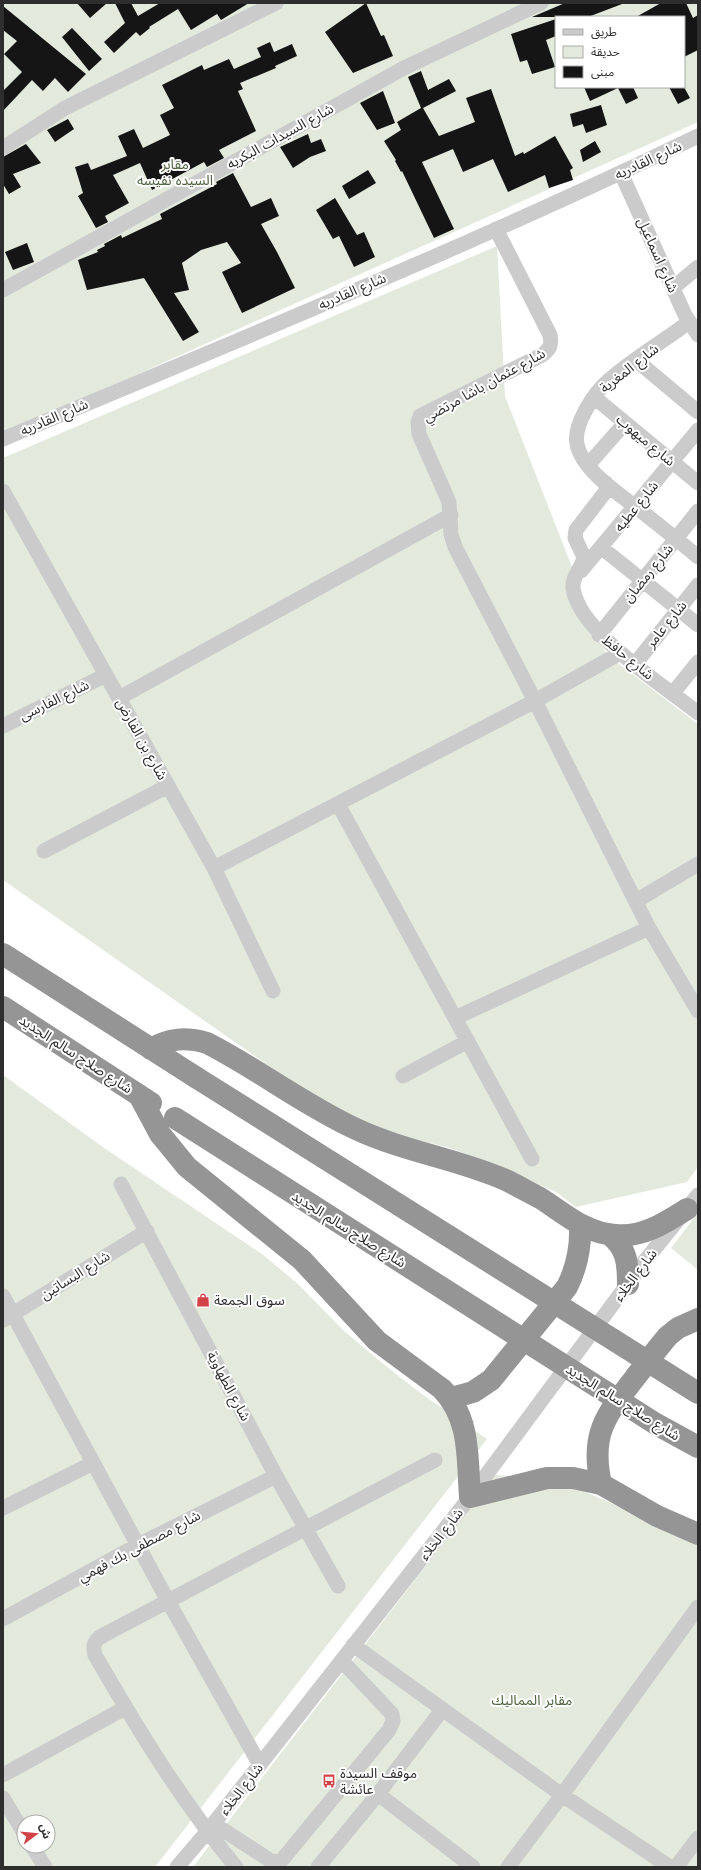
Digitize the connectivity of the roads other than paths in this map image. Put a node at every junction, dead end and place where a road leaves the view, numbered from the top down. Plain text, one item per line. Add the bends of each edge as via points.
1 (276, 3) edge
2 (541, 3) edge
3 (698, 136) edge
4 (3, 148) edge
5 (621, 173) junction
6 (496, 229) junction
7 (698, 267) edge
8 (673, 288) junction
9 (3, 290) edge
10 (695, 330) edge
11 (636, 360) junction
12 (594, 397) junction
13 (698, 412) edge
14 (625, 422) junction
15 (698, 430) edge
16 (3, 439) edge
17 (672, 462) junction
18 (588, 465) junction
19 (606, 483) junction
20 (698, 483) edge
21 (3, 491) edge
22 (636, 506) junction
23 (698, 511) edge
24 (451, 515) junction
25 (676, 539) junction
26 (602, 548) junction
27 (698, 556) edge
28 (573, 581) junction
29 (642, 581) junction
30 (698, 585) edge
31 (678, 609) junction
32 (698, 625) edge
33 (599, 635) junction
34 (620, 653) junction
35 (698, 662) edge
36 (635, 664) junction
37 (106, 675) junction
38 (673, 693) junction
39 (119, 698) junction
40 (535, 701) junction
41 (698, 712) edge
42 (3, 726) edge
43 (168, 786) junction
44 (338, 804) junction
45 (44, 851) dead end
46 (698, 864) edge
47 (214, 868) junction
48 (636, 901) junction
49 (649, 928) junction
50 (3, 954) edge
51 (273, 991) dead end
52 (3, 1007) edge
53 (698, 1010) edge
54 (455, 1018) junction
55 (468, 1041) junction
56 (151, 1049) junction
57 (403, 1076) dead end
58 (139, 1095) junction
59 (532, 1159) dead end
60 (121, 1184) dead end
61 (692, 1202) edge
62 (580, 1225) junction
63 (147, 1231) junction
64 (610, 1235) junction
65 (628, 1284) junction
66 (3, 1296) edge
67 (8, 1317) edge
68 (698, 1319) edge
69 (698, 1393) edge
70 (451, 1398) junction
71 (698, 1447) edge
72 (435, 1460) dead end
73 (93, 1463) junction
74 (276, 1476) junction
75 (601, 1484) junction
76 (470, 1497) junction
77 (3, 1508) edge
78 (306, 1528) junction
79 (698, 1534) edge
80 (138, 1545) junction
81 (338, 1586) dead end
82 (168, 1601) junction
83 (698, 1608) edge
84 (3, 1619) edge
85 (353, 1645) junction
86 (342, 1661) junction
87 (125, 1708) junction
88 (442, 1710) junction
89 (260, 1765) junction
90 (3, 1775) edge
91 (378, 1794) junction
92 (562, 1795) junction
93 (3, 1798) edge
94 (16, 1820) edge
95 (210, 1828) junction
96 (698, 1838) edge
97 (37, 1854) edge
98 (45, 1867) edge
99 (177, 1867) edge
100 (236, 1867) edge
101 (318, 1867) edge
102 (473, 1867) edge
103 (508, 1867) edge
104 (670, 1867) edge
105 (676, 1867) edge

1 - 4 street via 65,108
2 - 9 street, شارع السيدات البكريه via 404,68
3 - 5 street, شارع القادريه
5 - 6 street, شارع القادريه
5 - 8 street, شارع اسماعيل
6 - 16 street, شارع القادريه
6 - 24 street, شارع عثمان باشا مرتضي via 552,343 549,350 542,355 420,416 419,434 449,502
7 - 8 street
8 - 10 street, شارع اسماعيل
10 - 11 street, شارع المغرية
11 - 12 street, شارع المغرية via 608,381
11 - 13 street
12 - 14 street, شارع ميهوب
12 - 18 street, شارع المغرية via 576,435 579,449
14 - 17 street, شارع ميهوب
14 - 18 street
15 - 17 street, شارع عطيه
17 - 20 street, شارع ميهوب
17 - 22 street, شارع عطيه
18 - 19 street, شارع المغرية
19 - 22 street, شارع المغرية
19 - 28 street via 606,491 576,530 576,538 584,557
21 - 37 street, شارع بن الفارض
22 - 25 street, شارع المغرية
22 - 26 street, شارع عطيه
23 - 25 street, شارع رمضان
24 - 39 street
24 - 40 street via 451,534 455,547
25 - 27 street, شارع المغرية
25 - 29 street, شارع رمضان
26 - 28 street, شارع عطيه
26 - 29 street
28 - 33 street, شارع حافظ via 575,598
29 - 31 street
29 - 33 street, شارع رمضان
30 - 31 street, شارع عامر
31 - 32 street
31 - 36 street, شارع عامر
33 - 34 street, شارع حافظ
34 - 36 street, شارع حافظ
34 - 40 street
35 - 38 street
36 - 38 street, شارع حافظ
37 - 39 street, شارع بن الفارض
37 - 42 street, شارع الفارسى
38 - 41 street, شارع حافظ
39 - 43 street, شارع بن الفارض
40 - 44 street
40 - 48 street
43 - 45 street
43 - 47 street, شارع بن الفارض
44 - 47 street
44 - 54 street
46 - 48 street
47 - 51 street, شارع بن الفارض
48 - 49 street
49 - 53 street
49 - 54 street
50 - 56 highway
52 - 58 highway, شارع صلاح سالم الجديد
54 - 55 street
55 - 57 street
55 - 59 street
56 - 62 highway via 159,1044 187,1038 207,1043 356,1129 403,1148 498,1177 540,1199
56 - 69 highway, bridge
58 - 70 highway via 160,1134 187,1167 290,1248 377,1341 442,1388
58 - 71 highway, شارع صلاح سالم الجديد, bridge via 656,1424
60 - 63 street, شارع الطهاوية
61 - 64 highway via 665,1222 635,1236
61 - 65 street, شارع الخلاء
62 - 64 highway via 596,1233
62 - 70 highway via 578,1257 567,1287 492,1380 472,1392
63 - 67 street, شارع البساتين
63 - 74 street, شارع الطهاوية
64 - 65 highway via 618,1241 624,1252 628,1265
65 - 76 street, شارع الخلاء
66 - 67 street
67 - 73 street
68 - 75 highway via 678,1328 668,1336 611,1408 598,1445 597,1469
70 - 76 highway via 464,1431
72 - 78 street
73 - 77 street
73 - 80 street
74 - 78 street, شارع الطهاوية
74 - 80 street, شارع مصطفى بك فهمي
75 - 76 highway via 573,1478 548,1478
75 - 79 highway via 657,1516
76 - 85 street, شارع الخلاء
78 - 81 street, شارع الطهاوية
78 - 82 street
80 - 82 street
80 - 84 street, شارع مصطفى بك فهمي
82 - 87 street via 95,1642 95,1655
82 - 89 street
83 - 92 street
85 - 86 street, شارع الخلاء
85 - 88 street
86 - 89 street, شارع الخلاء
86 - 95 street via 392,1714 393,1721 389,1730 282,1860 272,1862
87 - 90 street
87 - 95 street
88 - 91 street
88 - 92 street
89 - 95 street, شارع الخلاء
91 - 101 street
91 - 102 street
92 - 103 street
92 - 104 street
93 - 94 street
95 - 99 street, شارع الخلاء
95 - 100 street
96 - 105 street
97 - 98 street

